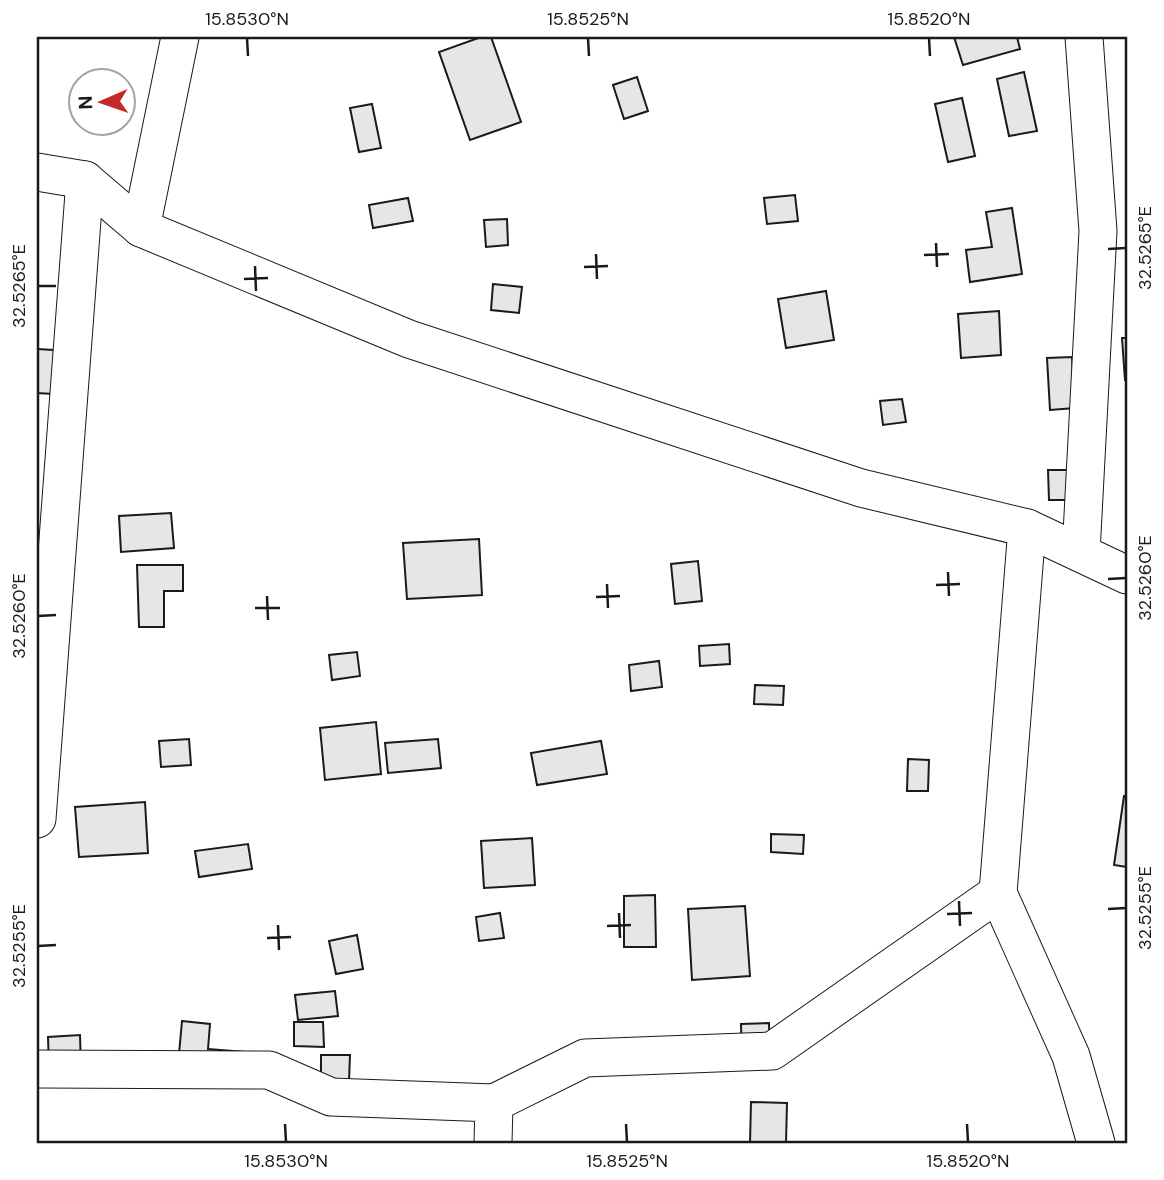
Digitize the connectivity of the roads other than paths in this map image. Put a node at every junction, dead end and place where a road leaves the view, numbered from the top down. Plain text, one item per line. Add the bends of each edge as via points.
1 (180, 37) edge
2 (1084, 37) edge
3 (37, 172) edge
4 (85, 180) junction
5 (141, 228) junction
6 (1027, 528) junction
7 (1081, 553) junction
8 (1127, 575) edge
9 (37, 819) edge
10 (998, 892) junction
11 (37, 1069) edge
12 (494, 1103) junction
13 (493, 1143) edge
14 (1096, 1143) edge

1 - 5 street
2 - 7 street via 1098,231
3 - 4 street
4 - 5 street
4 - 9 street
5 - 6 street via 409,339 861,488
6 - 7 street
6 - 10 street
7 - 8 street
10 - 12 street via 772,1051 585,1058
10 - 14 street via 1071,1056
11 - 12 street via 269,1070 331,1097
12 - 13 street

